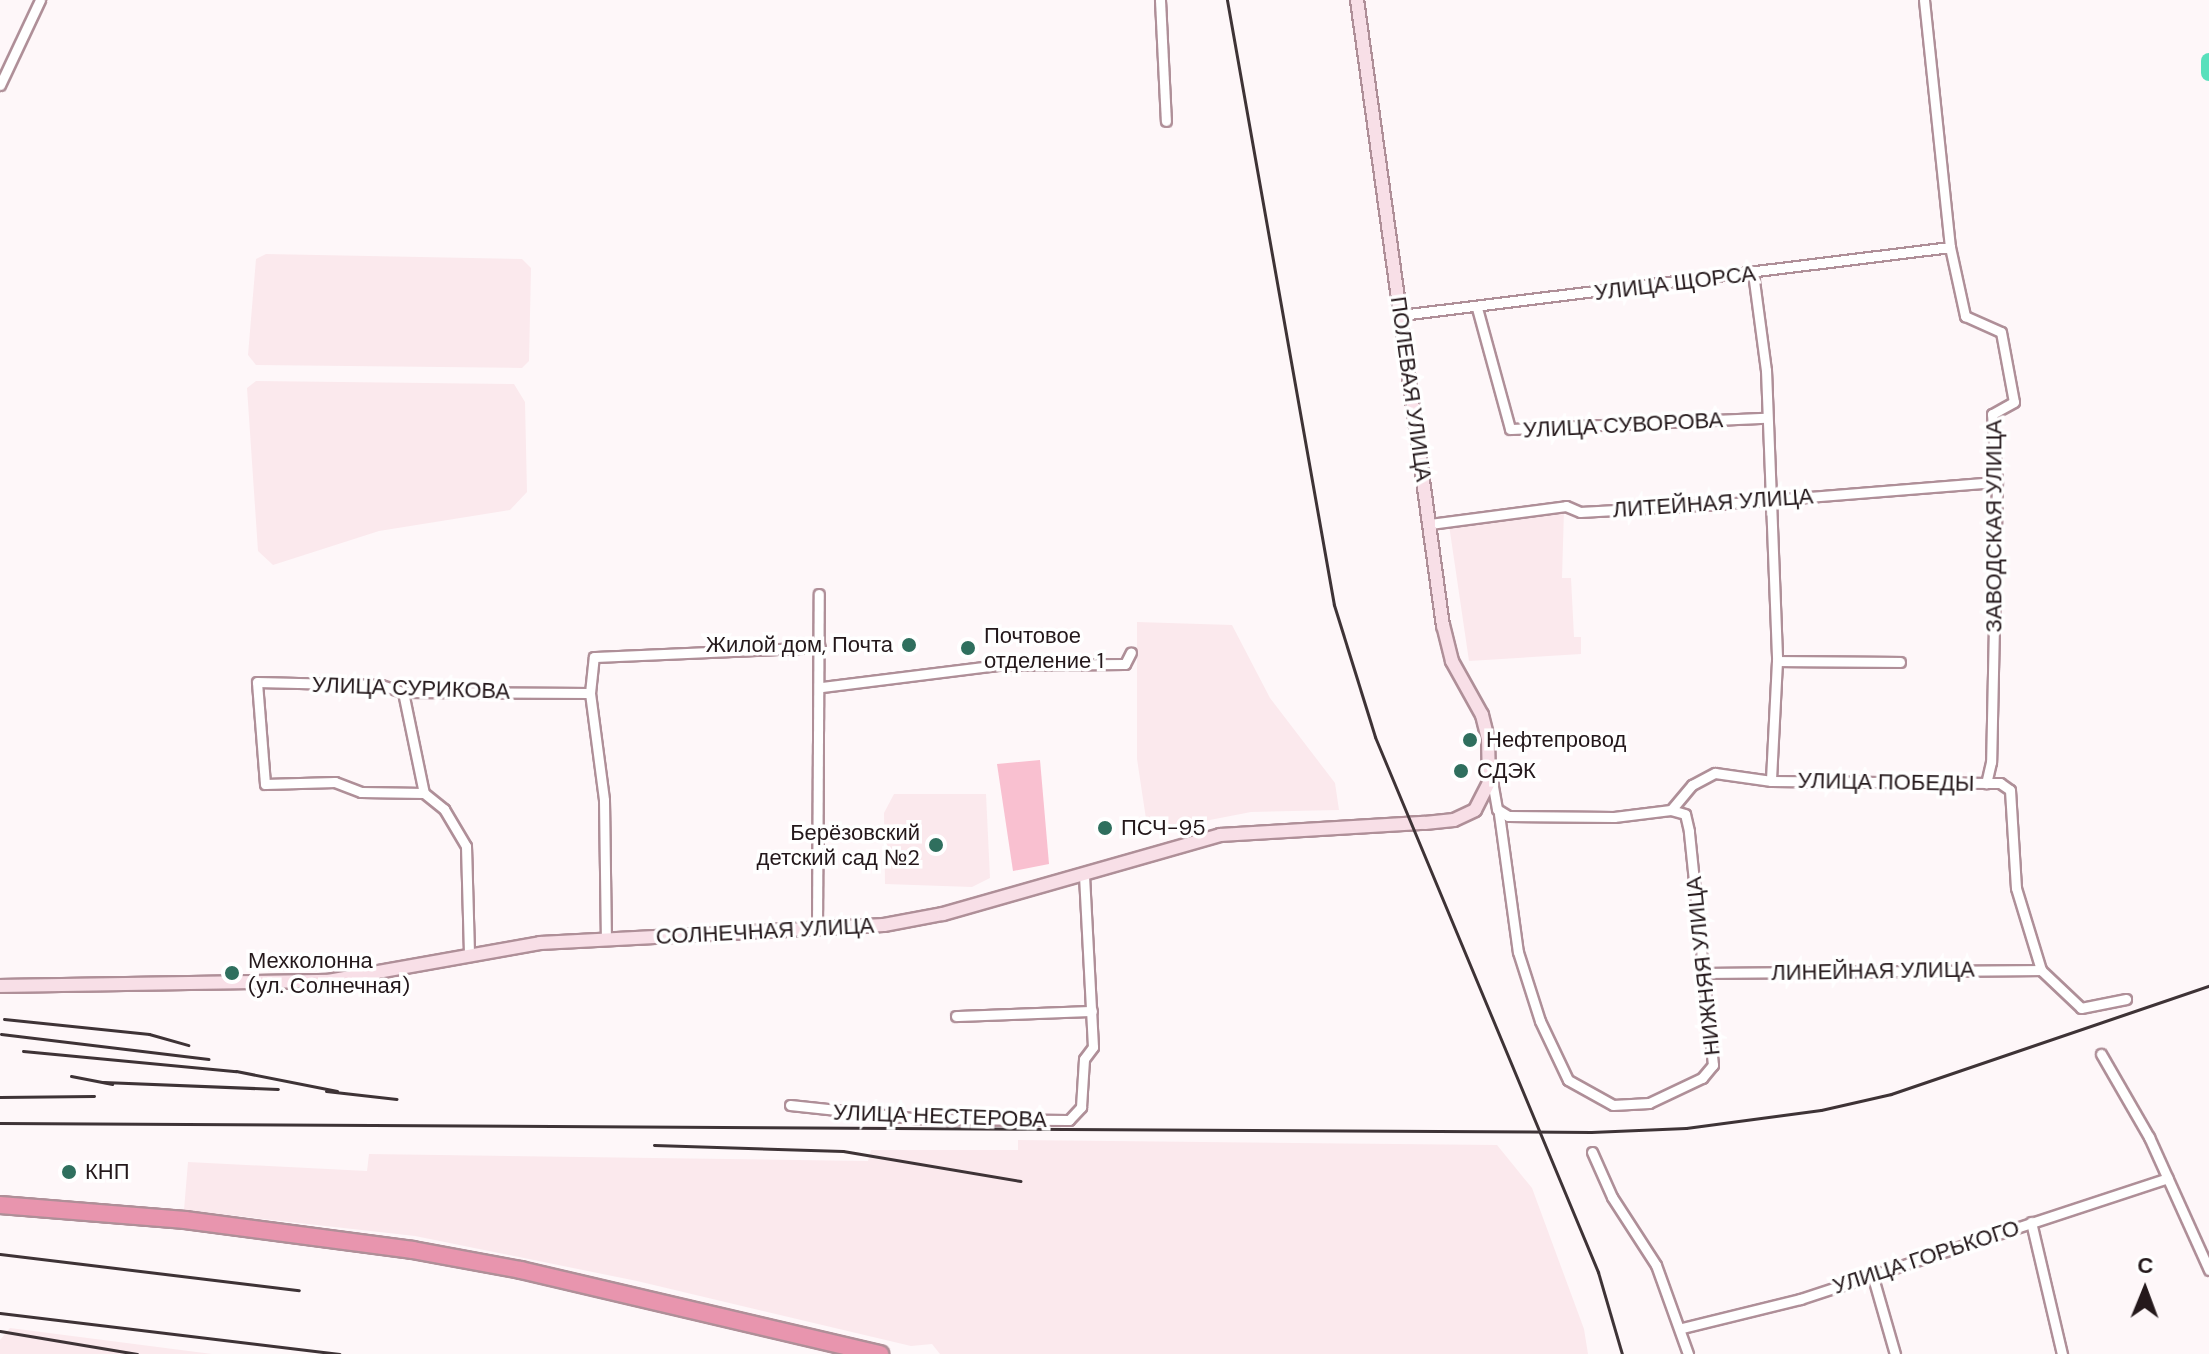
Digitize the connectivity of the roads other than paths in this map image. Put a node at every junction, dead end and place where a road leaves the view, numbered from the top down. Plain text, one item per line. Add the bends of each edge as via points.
1 (40, 0) edge
2 (1160, 0) edge
3 (1357, 0) edge
4 (1924, 0) edge
5 (0, 85) edge
6 (1166, 121) dead end
7 (1950, 247) junction
8 (1753, 273) junction
9 (1477, 308) junction
10 (1401, 315) junction
11 (1767, 418) junction
12 (1997, 482) junction
13 (1770, 499) junction
14 (1430, 524) junction
15 (819, 594) dead end
16 (820, 647) junction
17 (1131, 652) dead end
18 (1777, 661) junction
19 (1900, 662) dead end
20 (822, 687) junction
21 (403, 692) junction
22 (590, 693) junction
23 (1491, 771) junction
24 (1771, 781) junction
25 (1986, 783) junction
26 (424, 793) junction
27 (1671, 810) junction
28 (1499, 814) junction
29 (1084, 875) junction
30 (817, 928) junction
31 (606, 938) junction
32 (469, 954) junction
33 (2041, 970) junction
34 (1705, 973) junction
35 (0, 986) edge
36 (2126, 999) dead end
37 (1092, 1011) junction
38 (956, 1016) dead end
39 (2101, 1054) dead end
40 (790, 1105) dead end
41 (1592, 1152) dead end
42 (2168, 1178) junction
43 (0, 1205) edge
44 (2031, 1222) junction
45 (2209, 1270) edge
46 (1872, 1274) junction
47 (1682, 1328) junction
48 (880, 1354) edge
49 (1688, 1354) edge
50 (1895, 1354) edge
51 (2062, 1354) edge

1 - 5 street
2 - 6 street
3 - 10 street, ПОЛЕВАЯ УЛИЦА
4 - 7 street, ЗАВОДСКАЯ УЛИЦА
7 - 8 street, УЛИЦА ЩОРСА
7 - 12 street, ЗАВОДСКАЯ УЛИЦА via 1965,316 2001,332 2014,402 1992,414
8 - 9 street, УЛИЦА ЩОРСА
8 - 11 street
9 - 10 street, УЛИЦА ЩОРСА
9 - 11 street, УЛИЦА СУВОРОВА via 1510,429
10 - 14 street, ПОЛЕВАЯ УЛИЦА
11 - 13 street
12 - 13 street, ЛИТЕЙНАЯ УЛИЦА
12 - 25 street, ЗАВОДСКАЯ УЛИЦА via 1991,762
13 - 14 street, ЛИТЕЙНАЯ УЛИЦА via 1580,512 1566,506
13 - 18 street
14 - 23 street, ПОЛЕВАЯ УЛИЦА via 1447,645 1482,715
15 - 16 street
16 - 20 street
16 - 22 street via 594,657
17 - 20 street via 1125,664 998,665
18 - 19 street
18 - 24 street
20 - 30 street
21 - 22 street, УЛИЦА СУРИКОВА
21 - 26 street
21 - 26 street, УЛИЦА СУРИКОВА via 381,685 257,682 265,784 335,782 361,792
22 - 31 street via 604,800
23 - 28 street
23 - 29 street, СОЛНЕЧНАЯ УЛИЦА via 1480,804 1454,820 1220,835
24 - 25 street, УЛИЦА ПОБЕДЫ
24 - 27 street, УЛИЦА ПОБЕДЫ via 1726,773 1707,776
25 - 33 street, УЛИЦА ПОБЕДЫ via 2000,783 2012,799 2016,888
26 - 32 street via 444,809 466,846
27 - 28 street via 1614,817
27 - 34 street, НИЖНЯЯ УЛИЦА via 1685,814 1689,831
28 - 34 street, НИЖНЯЯ УЛИЦА via 1518,952 1540,1021 1568,1080 1613,1105 1649,1103 1710,1072 1715,1054
29 - 30 street, СОЛНЕЧНАЯ УЛИЦА via 943,914 884,925
29 - 37 street, УЛИЦА НЕСТЕРОВА
30 - 31 street, СОЛНЕЧНАЯ УЛИЦА
31 - 32 street, СОЛНЕЧНАЯ УЛИЦА
32 - 35 street, СОЛНЕЧНАЯ УЛИЦА via 327,981
33 - 34 street, ЛИНЕЙНАЯ УЛИЦА
33 - 36 street via 2081,1008
37 - 38 street
37 - 40 street, УЛИЦА НЕСТЕРОВА via 1093,1047 1084,1059 1081,1107 1069,1120 921,1119
39 - 42 street
41 - 47 street via 1612,1197 1656,1265
42 - 44 street, УЛИЦА ГОРЬКОГО
42 - 45 street
43 - 48 highway via 185,1220 413,1250
44 - 46 street, УЛИЦА ГОРЬКОГО
44 - 51 street
46 - 47 street, УЛИЦА ГОРЬКОГО
46 - 50 street
47 - 49 street

